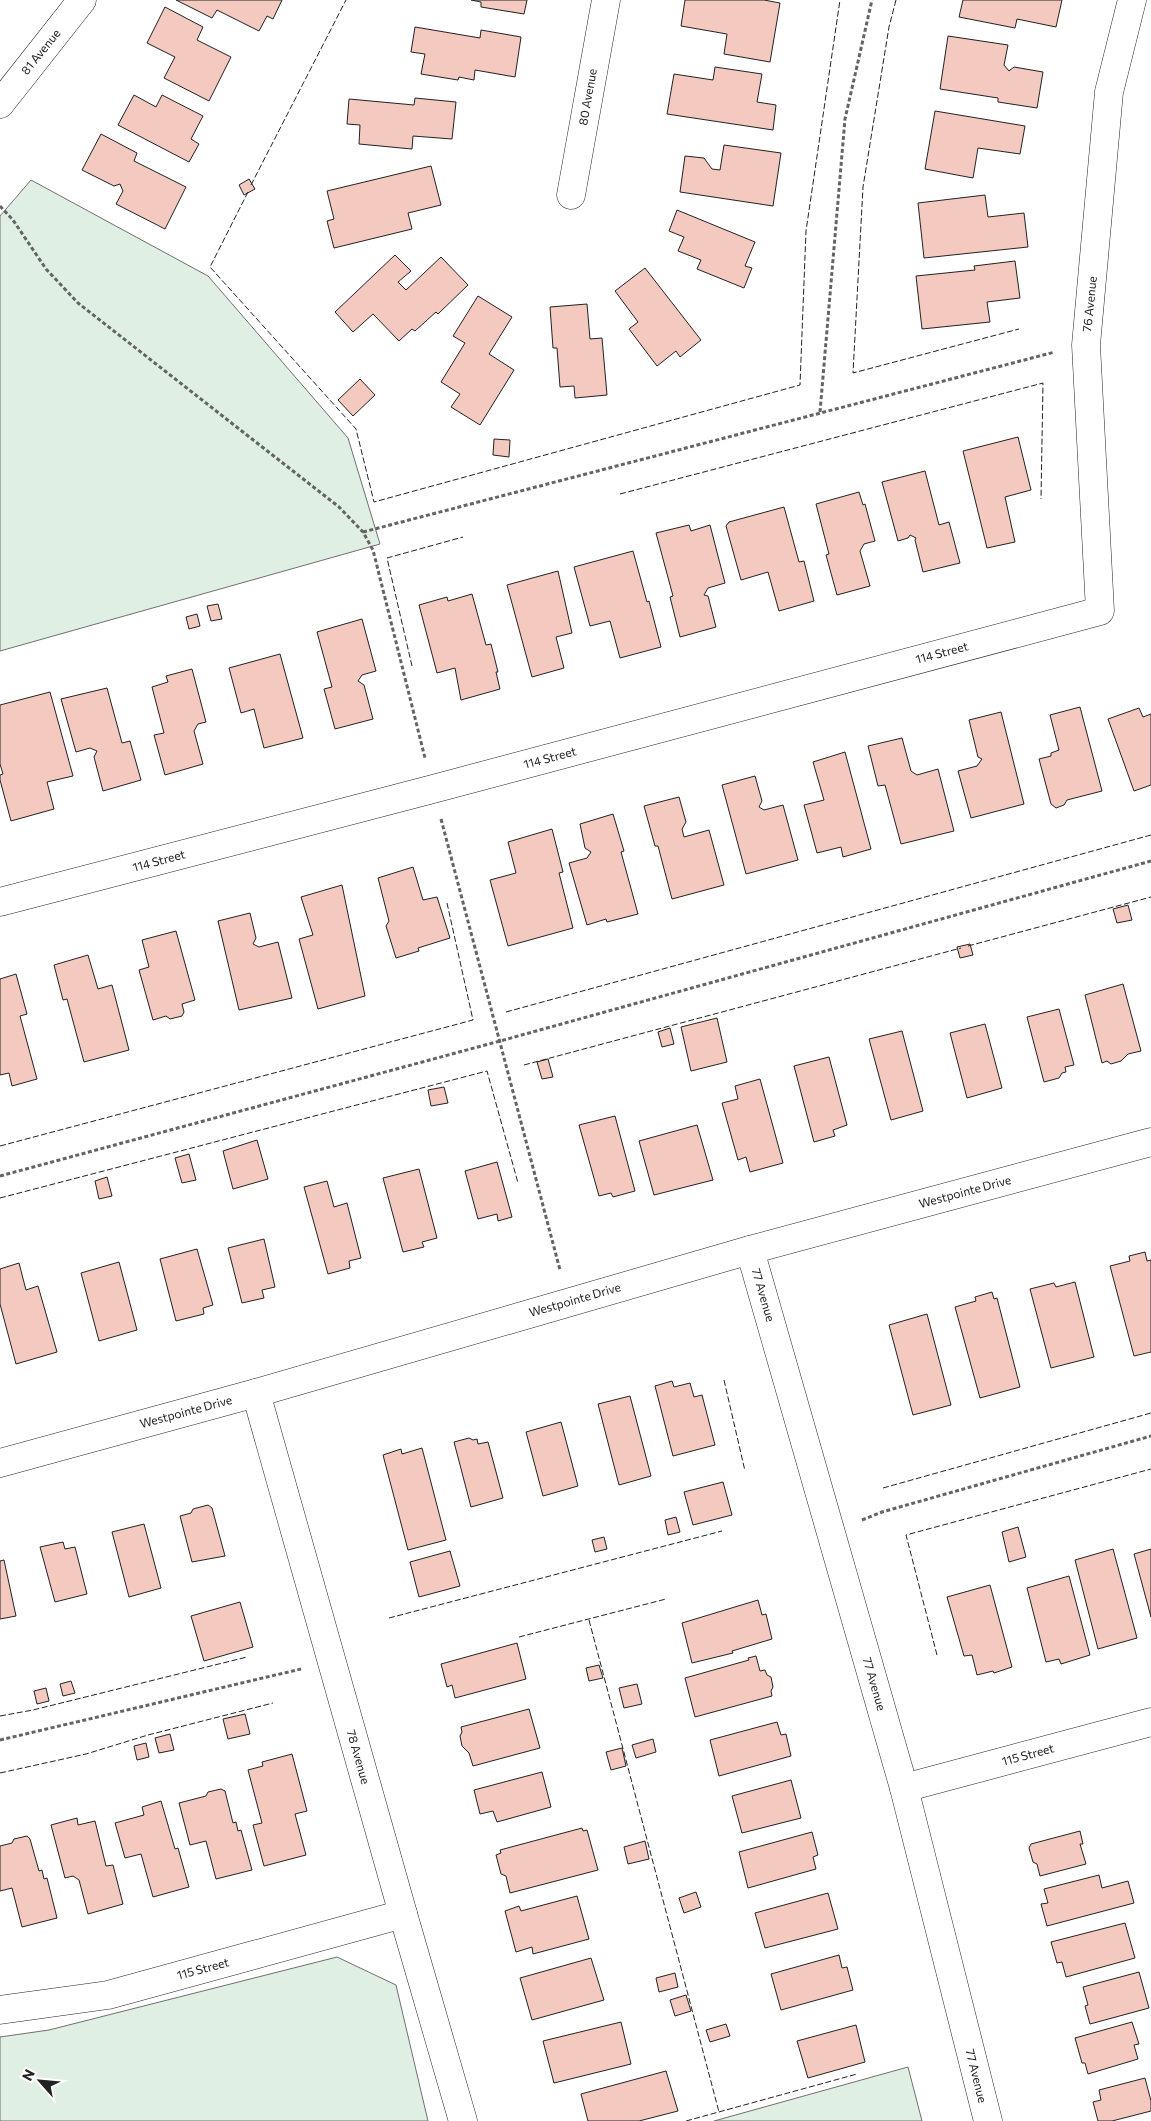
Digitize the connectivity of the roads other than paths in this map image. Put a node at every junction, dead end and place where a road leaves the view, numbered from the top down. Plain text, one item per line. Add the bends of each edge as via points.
1 (606, 0) edge
2 (1132, 0) edge
3 (79, 1) edge
4 (0, 104) edge
5 (571, 195) dead end
6 (1100, 611) joint
7 (0, 902) edge
8 (1151, 1142) edge
9 (750, 1250) junction
10 (256, 1393) junction
11 (0, 1462) edge
12 (1151, 1722) edge
13 (904, 1788) junction
14 (403, 1914) junction
15 (0, 2010) edge
16 (463, 2121) edge
17 (988, 2121) edge

1 - 5 street, 80 Avenue
2 - 6 street, 76 Avenue via 1109,92 1086,345
3 - 4 street, 81 Avenue
6 - 7 street, 114 Street
8 - 9 street, Westpointe Drive
9 - 10 street, Westpointe Drive
9 - 13 street, 77 Avenue
10 - 11 street, Westpointe Drive
10 - 14 street, 78 Avenue
12 - 13 street, 115 Street
13 - 17 street, 77 Avenue
14 - 15 street, 115 Street via 108,1995
14 - 16 street, 78 Avenue

